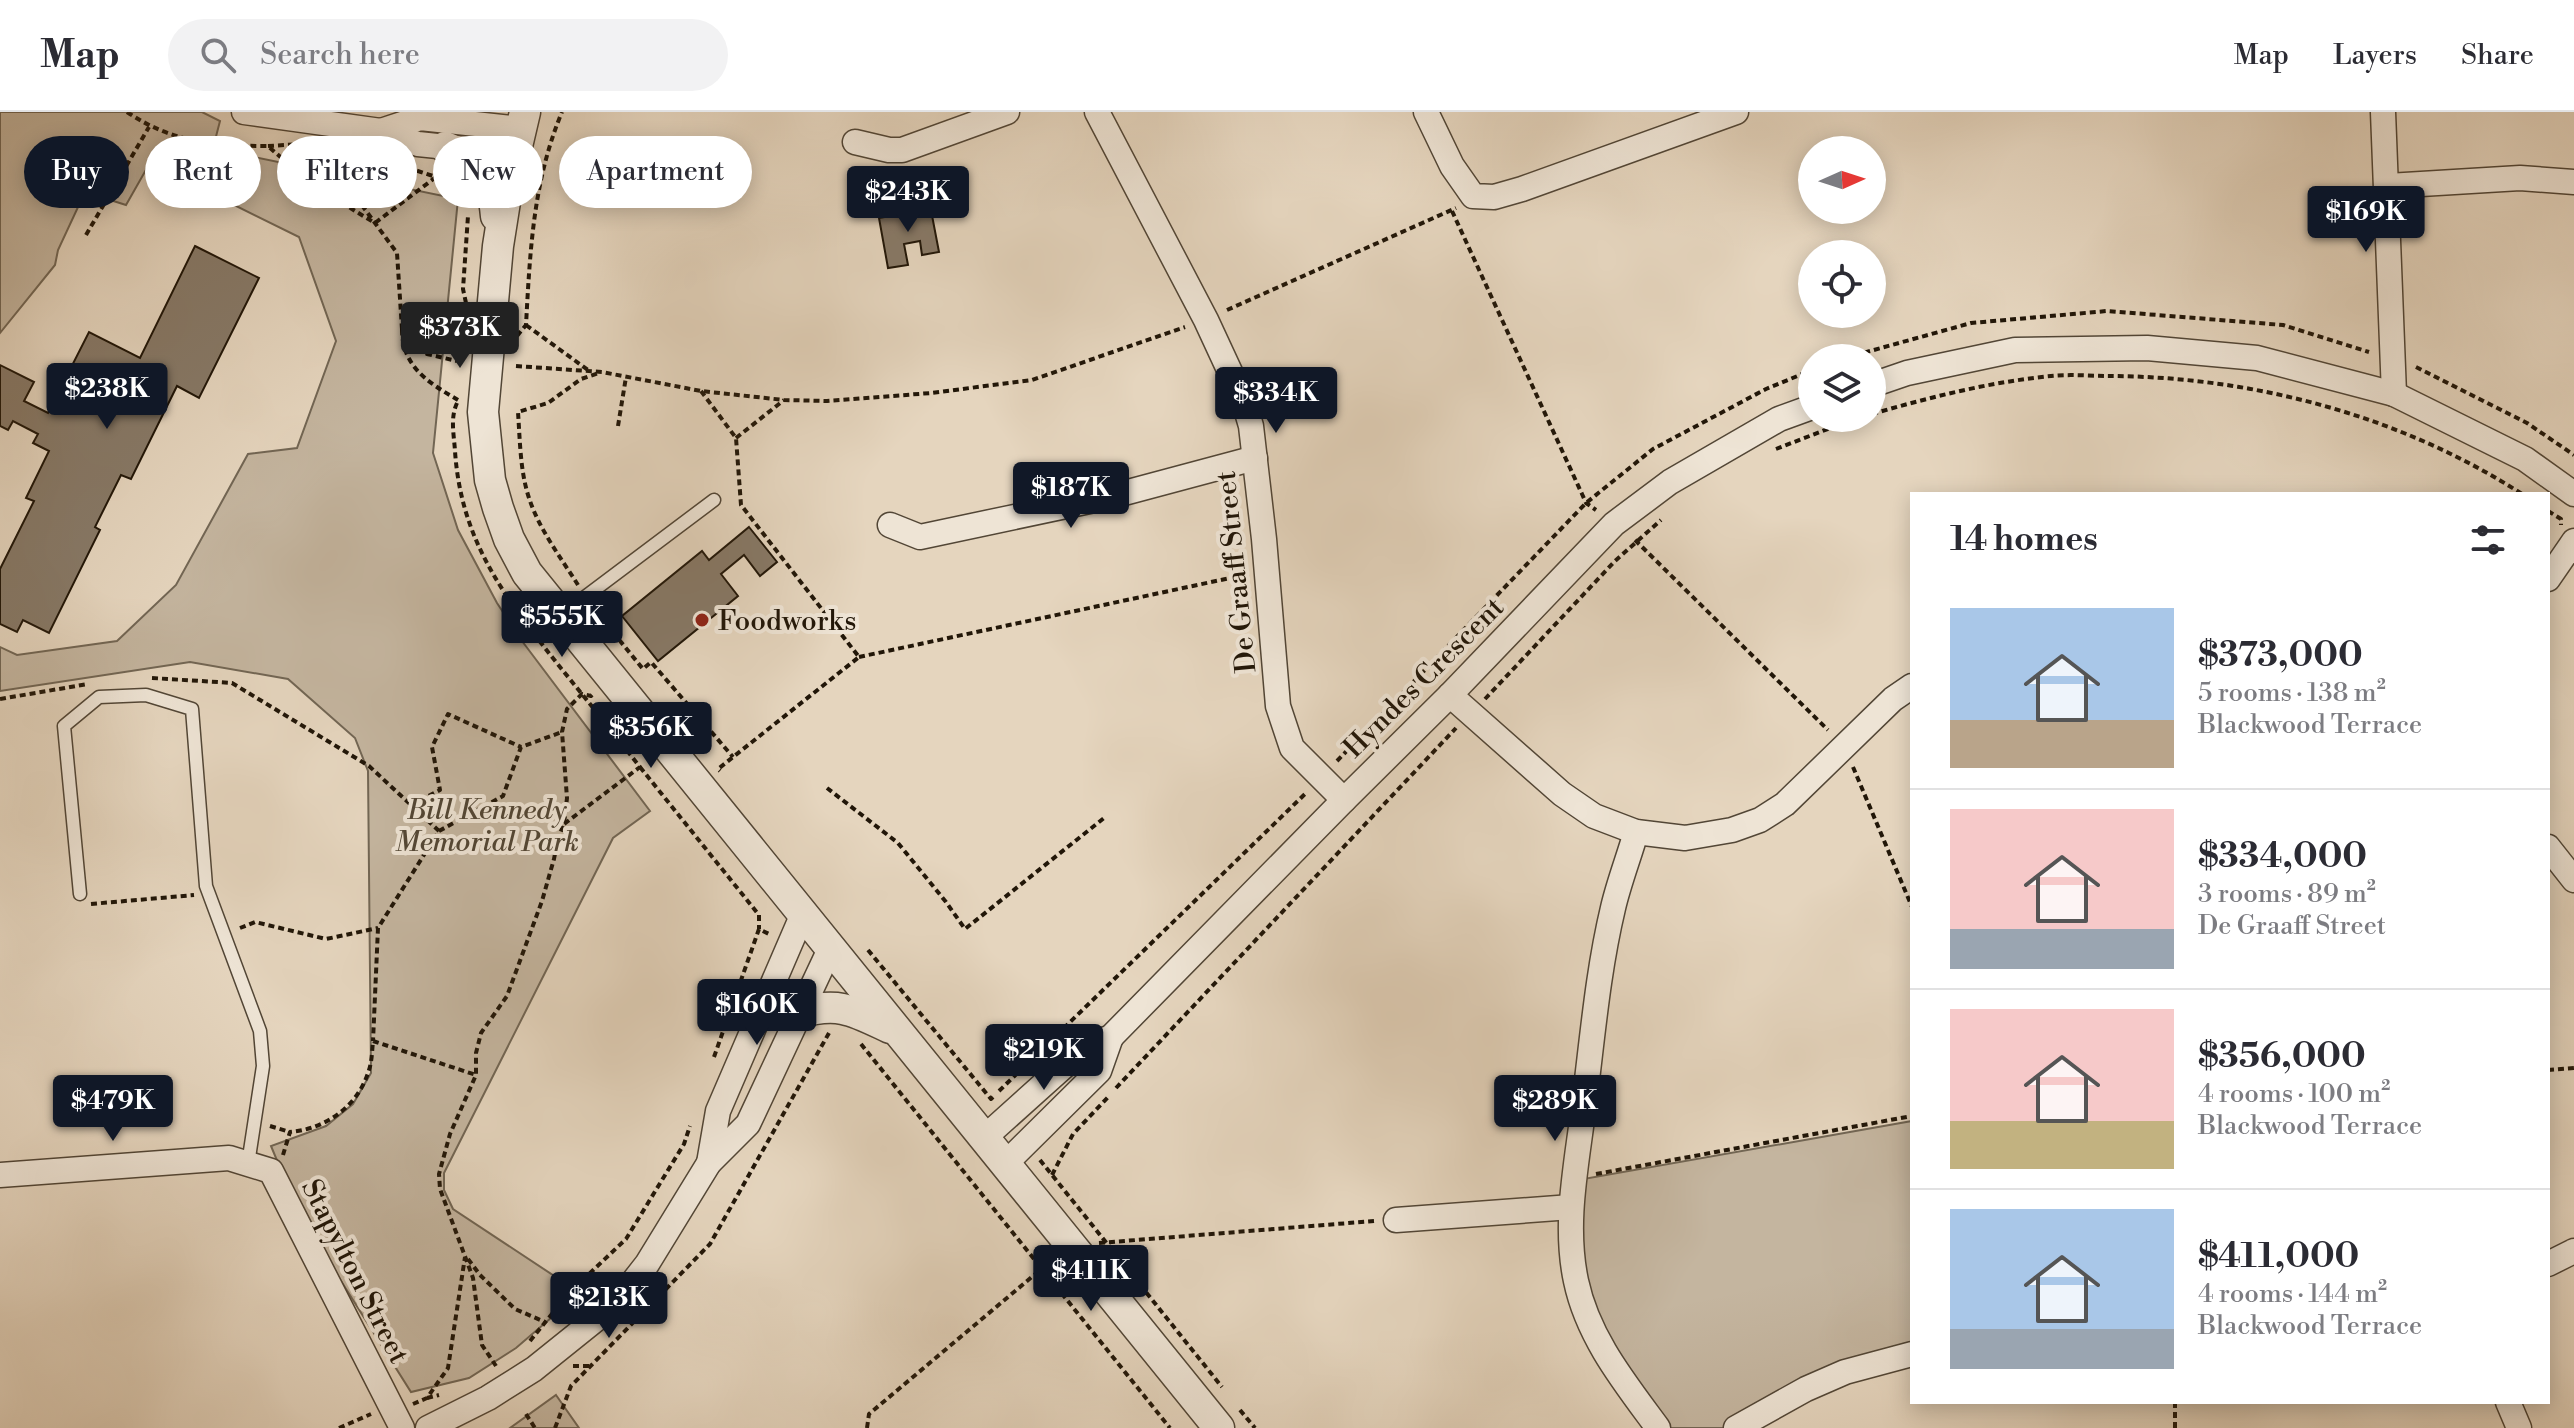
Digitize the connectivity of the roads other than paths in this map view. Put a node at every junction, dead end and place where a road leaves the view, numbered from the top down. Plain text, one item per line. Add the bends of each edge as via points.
1 (244, 112) edge
2 (1007, 112) edge
3 (1097, 112) edge
4 (1426, 112) edge
5 (1736, 112) edge
6 (2383, 112) edge
7 (381, 131) junction
8 (520, 132) edge
9 (500, 136) edge
10 (855, 142) dead end
11 (433, 146) edge
12 (2574, 182) edge
13 (2388, 186) junction
14 (495, 208) edge
15 (498, 246) junction
16 (1886, 380) edge
17 (2394, 394) junction
18 (1798, 412) edge
19 (1255, 458) junction
20 (2574, 494) edge
21 (714, 500) dead end
22 (890, 525) dead end
23 (2574, 541) edge
24 (2550, 576) edge
25 (561, 615) junction
26 (1910, 687) edge
27 (1450, 695) junction
28 (1344, 800) junction
29 (1636, 832) junction
30 (2550, 850) edge
31 (2574, 880) edge
32 (80, 894) road end
33 (802, 916) junction
34 (830, 949) junction
35 (799, 1013) junction
36 (896, 1031) junction
37 (1111, 1037) junction
38 (984, 1138) junction
39 (709, 1163) junction
40 (1004, 1165) junction
41 (260, 1167) junction
42 (0, 1175) edge
43 (1571, 1207) junction
44 (1396, 1220) dead end
45 (2574, 1251) edge
46 (2550, 1263) edge
47 (1910, 1355) edge
48 (2509, 1404) edge
49 (1227, 1416) edge
50 (402, 1428) edge
51 (428, 1428) edge
52 (1658, 1428) edge
53 (1736, 1428) edge
54 (2519, 1428) edge

1 - 7 street
2 - 10 street via 902,150
3 - 19 street, De Graaff Street via 1244,402
4 - 5 street via 1473,196 1494,197
6 - 13 street
7 - 8 street via 420,118
7 - 11 street
8 - 9 street
8 - 15 street
12 - 13 street via 2520,178
13 - 17 street
14 - 15 street
15 - 25 street via 483,412 490,480 509,539 527,573
16 - 17 street via 2015,350 2147,348 2257,358
17 - 20 street via 2525,459
18 - 27 street, Hyndes Crescent via 1670,482 1614,524
19 - 22 street via 1113,496 920,537
19 - 28 street, De Graaff Street via 1278,706 1292,748
21 - 25 lane
23 - 24 street
25 - 33 street
26 - 29 street via 1785,804 1760,820 1706,836
27 - 28 street, Hyndes Crescent
27 - 29 street via 1580,807
28 - 37 street, Hyndes Crescent
29 - 43 street via 1613,906 1601,972
30 - 31 street
32 - 41 lane via 64,726 99,697 146,695 192,709 206,886 260,1031
33 - 34 street
33 - 39 street via 718,1111
34 - 35 street
34 - 36 street
35 - 36 street via 831,1006
35 - 39 street via 748,1124
36 - 38 street
37 - 38 street, Hyndes Crescent via 1083,1049 999,1108
37 - 40 street, Hyndes Crescent via 1099,1071
38 - 40 street
39 - 51 street via 622,1296 534,1369
40 - 49 street
41 - 42 street via 229,1158
41 - 50 street, Stapylton Street
43 - 44 street
43 - 52 street via 1572,1254 1584,1307 1608,1358
45 - 46 street
47 - 53 street via 1845,1372
48 - 54 street

